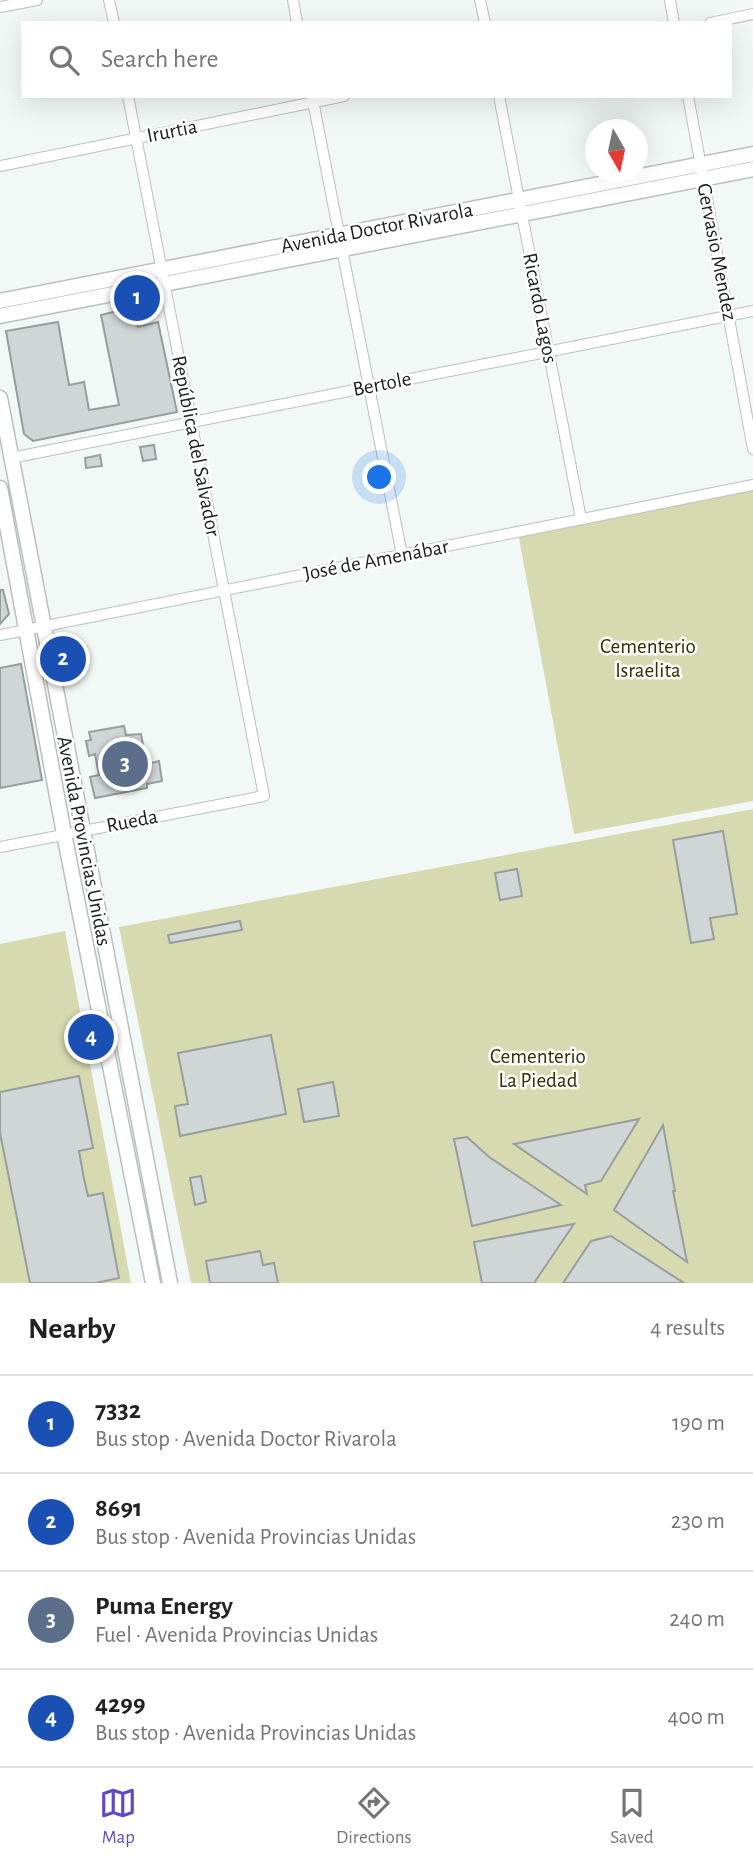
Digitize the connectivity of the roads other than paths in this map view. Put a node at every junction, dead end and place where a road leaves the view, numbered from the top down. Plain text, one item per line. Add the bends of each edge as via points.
1 (37, 0) edge
2 (109, 0) edge
3 (293, 0) edge
4 (480, 0) edge
5 (670, 0) edge
6 (0, 7) edge
7 (753, 14) edge
8 (114, 21) edge
9 (297, 21) edge
10 (485, 21) edge
11 (674, 21) edge
12 (720, 21) edge
13 (128, 98) edge
14 (499, 98) edge
15 (688, 98) edge
16 (312, 99) edge
17 (136, 138) junction
18 (753, 154) edge
19 (0, 166) edge
20 (753, 169) edge
21 (702, 172) junction
22 (520, 207) junction
23 (340, 242) junction
24 (163, 277) junction
25 (0, 301) edge
26 (753, 311) edge
27 (0, 316) edge
28 (728, 316) junction
29 (548, 351) junction
30 (369, 387) junction
31 (0, 398) edge
32 (191, 422) junction
33 (2, 424) edge
34 (753, 449) edge
35 (11, 458) junction
36 (753, 485) edge
37 (0, 488) edge
38 (581, 519) junction
39 (402, 555) junction
40 (223, 590) junction
41 (43, 626) junction
42 (26, 629) junction
43 (0, 635) edge
44 (264, 796) joint
45 (82, 831) junction
46 (64, 834) junction
47 (0, 846) edge
48 (153, 1283) edge
49 (170, 1283) edge

1 - 6 street
2 - 8 street
3 - 9 street
4 - 10 street
5 - 11 street
7 - 12 street
13 - 17 street, República del Salvador
14 - 22 street, Ricardo Lagos
15 - 21 street, Gervasio Mendez
16 - 17 street, Irurtia
16 - 23 street
17 - 19 street, Irurtia
17 - 24 street, República del Salvador
18 - 21 main road, Avenida Doctor Rivarola
20 - 21 main road, Avenida Doctor Rivarola
21 - 22 main road, Avenida Doctor Rivarola
21 - 28 street, Gervasio Mendez
22 - 23 main road, Avenida Doctor Rivarola
22 - 29 street, Ricardo Lagos
23 - 24 main road, Avenida Doctor Rivarola
23 - 30 street
24 - 25 main road, Avenida Doctor Rivarola
24 - 27 main road, Avenida Doctor Rivarola
24 - 32 street, República del Salvador
26 - 28 street, Bertole
28 - 29 street, Bertole
28 - 34 street, Gervasio Mendez
29 - 30 street, Bertole
29 - 38 street, Ricardo Lagos
30 - 32 street, Bertole
30 - 39 street
31 - 33 main road, Avenida Provincias Unidas
32 - 35 street, Bertole
32 - 40 street, República del Salvador
33 - 35 main road, Avenida Provincias Unidas
35 - 41 main road, Avenida Provincias Unidas
36 - 38 street, José de Amenábar
37 - 42 main road, Avenida Provincias Unidas
38 - 39 street, José de Amenábar
39 - 40 street, José de Amenábar
40 - 41 street, José de Amenábar
40 - 44 street, República del Salvador
41 - 42 street, José de Amenábar
41 - 45 main road, Avenida Provincias Unidas
42 - 43 street, José de Amenábar
42 - 46 main road, Avenida Provincias Unidas
44 - 45 street, Rueda
45 - 46 street, Rueda
45 - 49 main road, Avenida Provincias Unidas
46 - 47 street, Rueda
46 - 48 main road, Avenida Provincias Unidas

